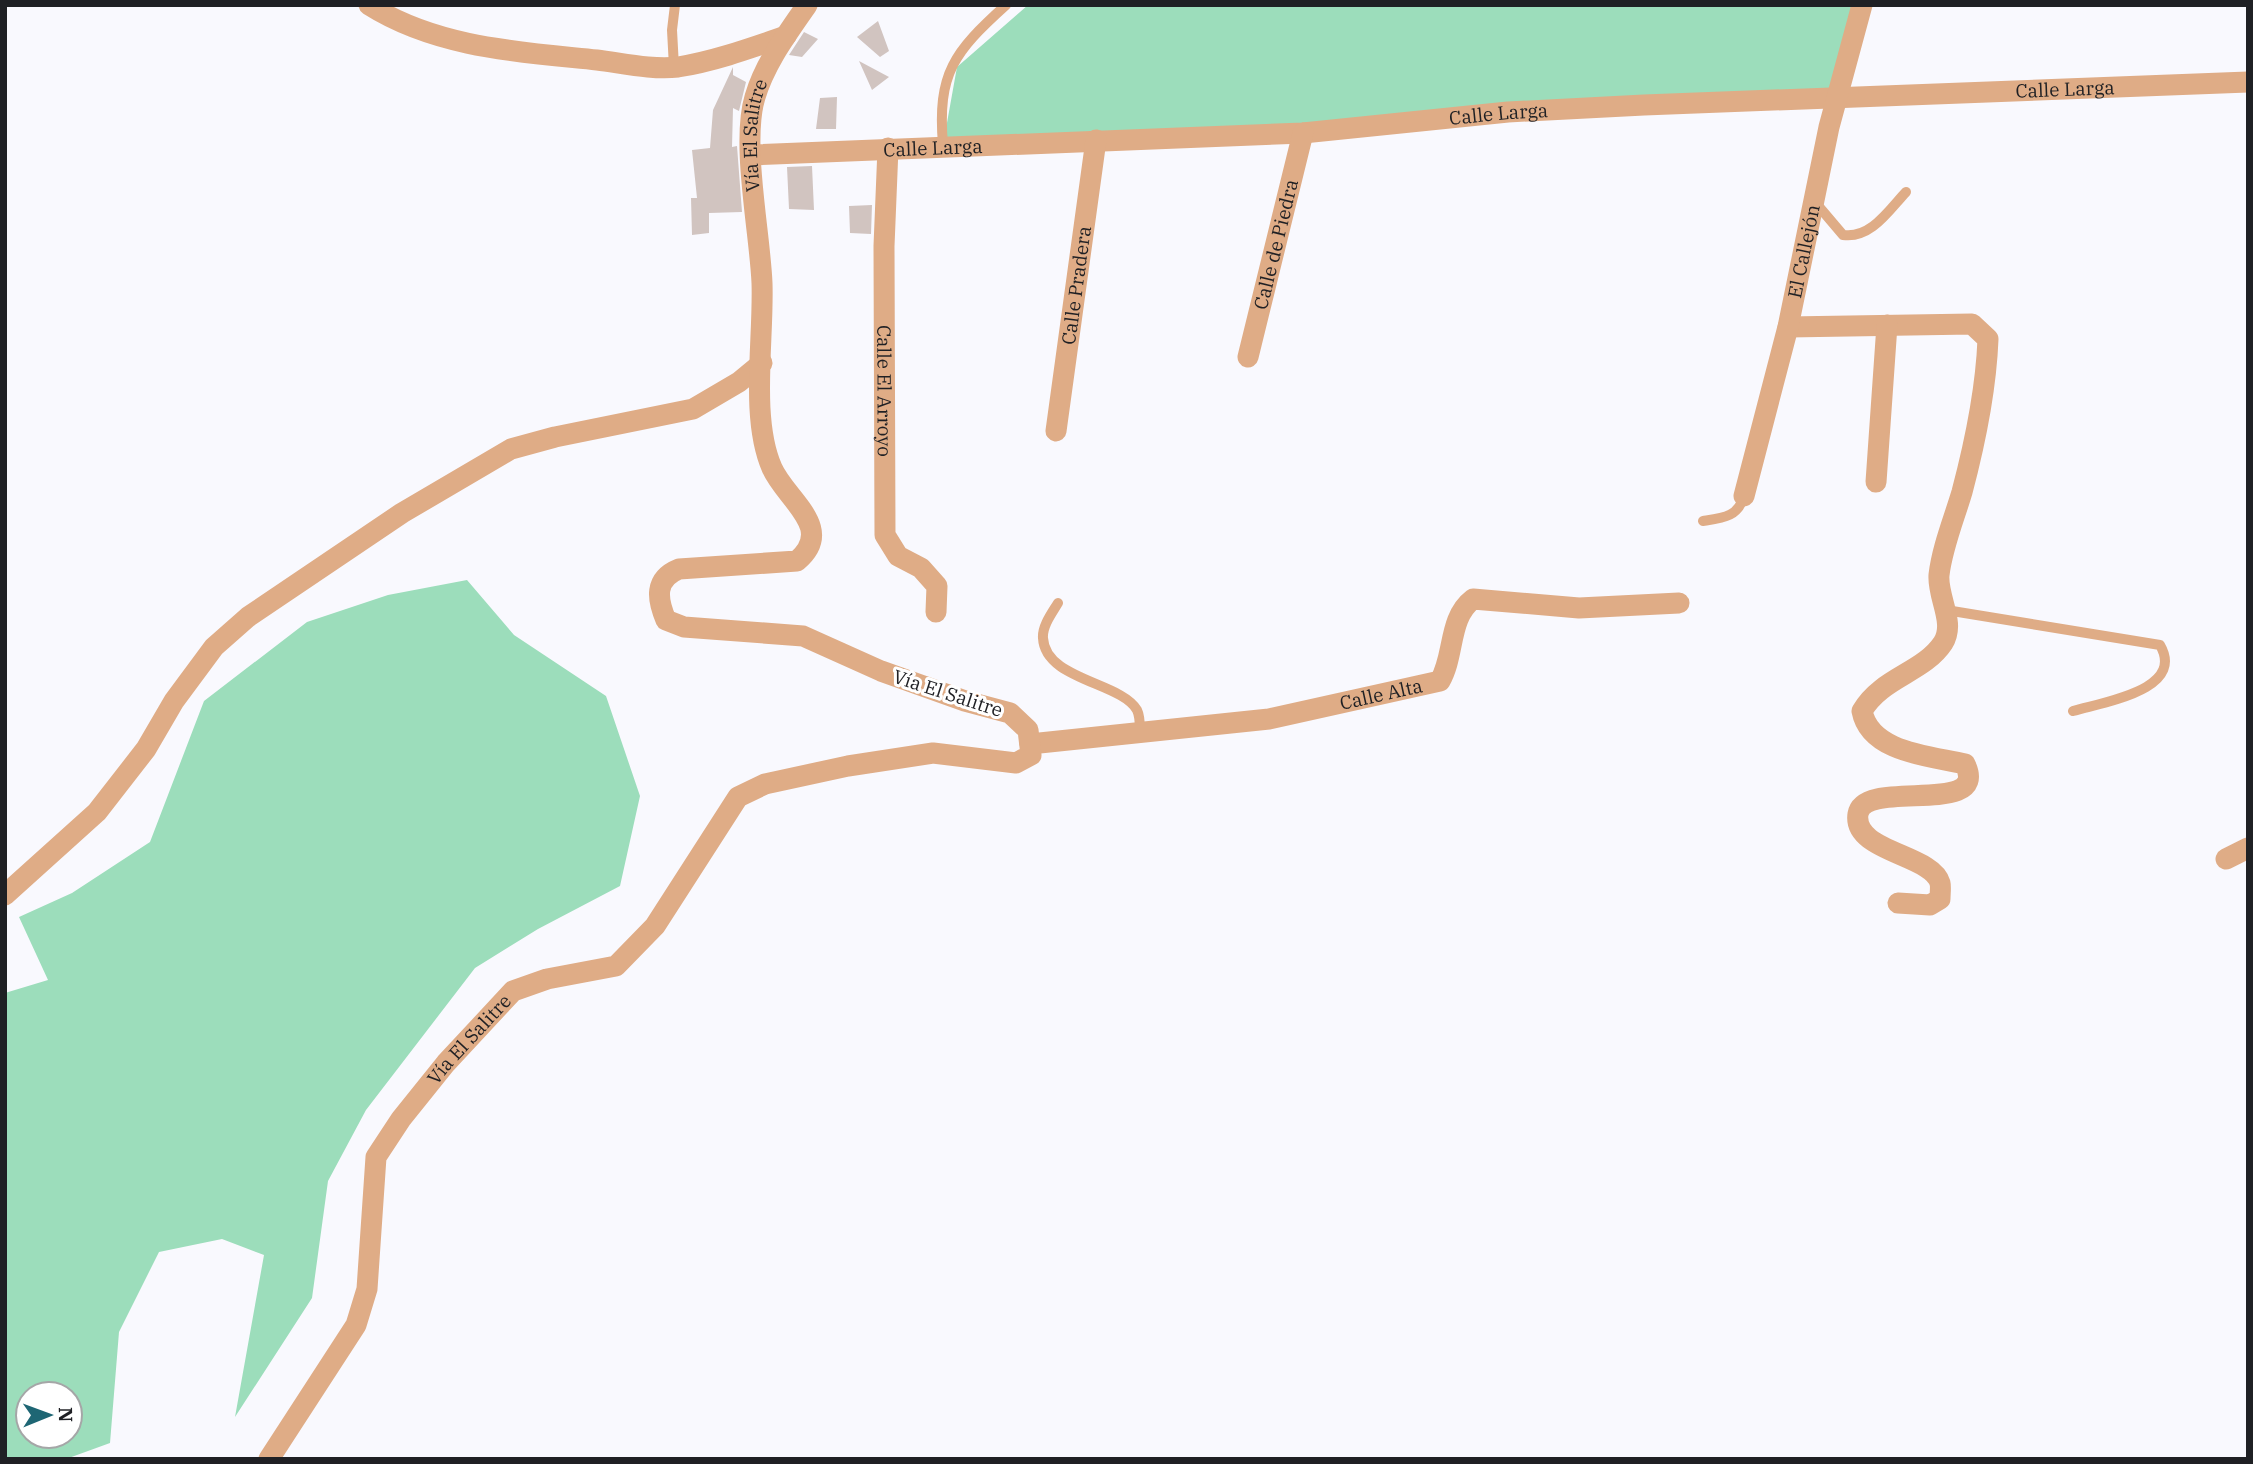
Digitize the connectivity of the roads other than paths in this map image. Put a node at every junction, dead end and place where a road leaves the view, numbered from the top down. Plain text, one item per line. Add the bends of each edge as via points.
1 (369, 5) edge
2 (675, 5) edge
3 (807, 5) edge
4 (1006, 5) edge
5 (1862, 5) edge
6 (786, 36) junction
7 (674, 67) junction
8 (2248, 82) edge
9 (1840, 96) junction
10 (1303, 133) junction
11 (1096, 140) junction
12 (943, 145) junction
13 (888, 148) junction
14 (751, 155) junction
15 (1906, 192) dead end
16 (1815, 202) junction
17 (1887, 325) junction
18 (1788, 327) junction
19 (1248, 358) dead end
20 (762, 363) junction
21 (1056, 431) dead end
22 (1876, 482) dead end
23 (1744, 496) joint
24 (1703, 522) dead end
25 (1058, 603) dead end
26 (1679, 603) dead end
27 (1946, 610) junction
28 (936, 612) dead end
29 (2073, 711) dead end
30 (1140, 731) junction
31 (1030, 744) junction
32 (2248, 848) edge
33 (2226, 859) dead end
34 (5, 895) edge
35 (1898, 903) dead end
36 (269, 1459) edge

1 - 7 street via 402,23 471,44
2 - 7 lane
3 - 6 street, Vía El Salitre
4 - 12 lane via 980,29 943,84
5 - 9 street, El Callejón
6 - 7 street
6 - 14 street, Vía El Salitre via 754,99
8 - 9 street, Calle Larga
9 - 10 street, Calle Larga via 1508,112
9 - 16 street, El Callejón via 1829,127
10 - 11 street, Calle Larga
10 - 19 street, Calle de Piedra
11 - 12 street, Calle Larga
11 - 21 street, Calle Pradera
12 - 13 street, Calle Larga
13 - 14 street, Calle Larga
13 - 28 street, Calle El Arroyo via 886,534 898,556 921,568 937,586
14 - 20 street, Vía El Salitre via 762,282
15 - 16 lane via 1873,226 1854,237 1843,235
16 - 18 street, El Callejón
17 - 18 street
17 - 22 street
17 - 27 street via 1972,324 1988,339 1987,370 1963,488 1939,574
18 - 23 street, El Callejón
20 - 31 street, Vía El Salitre via 759,409 763,448 776,479 811,523 809,551 797,561 724,564 668,573 659,587 666,620 684,627 803,636 881,671 1010,713 1028,730
20 - 34 street via 693,409 511,449 402,513 248,617 214,647 146,749 97,812
23 - 24 lane via 1729,516
25 - 30 lane via 1042,639 1050,655 1066,669 1128,701 1137,710
26 - 30 street, Calle Alta via 1579,608 1473,599 1459,615 1448,666 1440,681 1269,719
27 - 29 lane via 2160,645 2166,655 2164,675 2151,685
27 - 35 street via 1943,643 1919,665 1887,682 1862,711 1873,734 1908,752 1965,764 1968,770 1961,789 1938,796 1875,797 1858,813 1860,825 1874,842 1932,870 1940,882 1940,899 1930,905
30 - 31 street, Calle Alta
31 - 36 street, Vía El Salitre via 1031,755 1016,764 933,753 765,784 738,797 655,926 616,966 547,979 513,991 446,1063 376,1157 367,1289 356,1325
32 - 33 street

